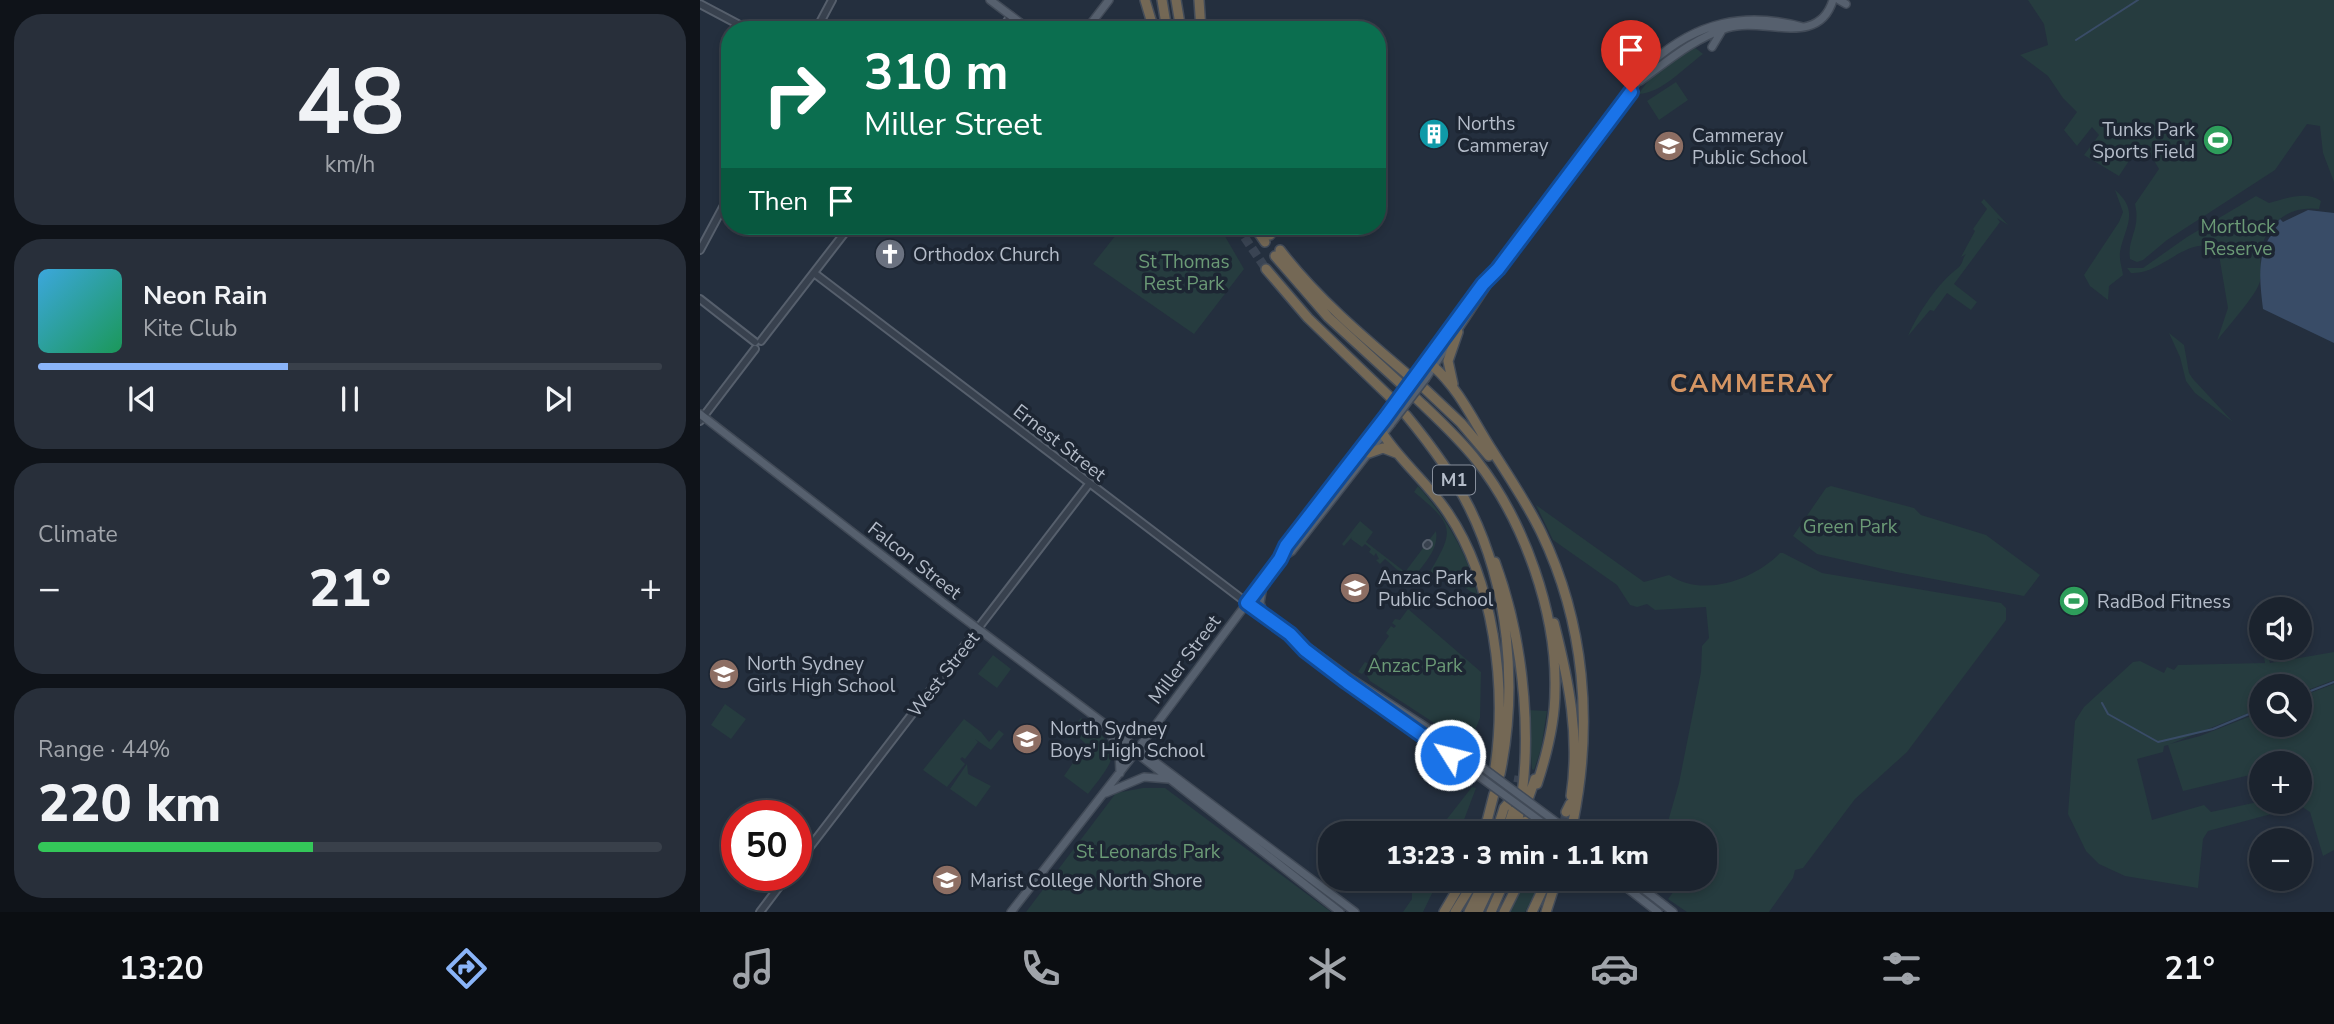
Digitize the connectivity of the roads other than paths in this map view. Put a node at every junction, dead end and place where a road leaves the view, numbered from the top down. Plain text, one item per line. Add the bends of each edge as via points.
1 (832, 0) edge
2 (990, 0) edge
3 (1109, 0) edge
4 (1136, 0) edge
5 (1145, 0) edge
6 (1176, 0) edge
7 (1199, 0) edge
8 (1833, 0) edge
9 (1161, 1) edge
10 (700, 4) edge
11 (1011, 16) junction
12 (1151, 19) joint
13 (732, 21) edge
14 (821, 21) edge
15 (1007, 21) edge
16 (1018, 21) edge
17 (1093, 21) edge
18 (1165, 21) edge
19 (1180, 21) edge
20 (1200, 21) edge
21 (1803, 27) junction
22 (1724, 29) junction
23 (1699, 35) junction
24 (1712, 47) dead end
25 (721, 211) edge
26 (843, 235) edge
27 (700, 250) edge
28 (1266, 269) tunnel mouth
29 (1498, 269) junction
30 (814, 273) junction
31 (700, 299) edge
32 (1458, 332) junction
33 (757, 344) junction
34 (1434, 367) junction
35 (1418, 375) junction
36 (1400, 383) dead end
37 (1425, 389) dead end
38 (1390, 397) dead end
39 (1417, 399) dead end
40 (1462, 401) junction
41 (1406, 415) dead end
42 (701, 417) edge
43 (1386, 421) junction
44 (1383, 434) junction
45 (1368, 439) junction
46 (1401, 456) junction
47 (1363, 459) junction
48 (1342, 473) junction
49 (1511, 480) junction
50 (1089, 484) junction
51 (1489, 553) junction
52 (1280, 559) junction
53 (1264, 580) junction
54 (1247, 603) junction
55 (1547, 618) junction
56 (1268, 619) junction
57 (978, 628) junction
58 (1290, 634) junction
59 (1108, 727) junction
60 (1548, 748) junction
61 (1137, 750) junction
62 (1120, 773) junction
63 (1172, 780) junction
64 (1537, 784) dead end
65 (1494, 794) dead end
66 (1101, 797) junction
67 (1511, 800) junction
68 (1527, 800) junction
69 (1513, 811) tunnel mouth
70 (1487, 821) edge
71 (1500, 821) edge
72 (1513, 821) edge
73 (1514, 821) edge
74 (1517, 821) edge
75 (1534, 821) edge
76 (1542, 821) edge
77 (1556, 821) edge
78 (812, 843) edge
79 (776, 891) edge
80 (1456, 891) edge
81 (1468, 891) edge
82 (1480, 891) edge
83 (1490, 891) edge
84 (1500, 891) edge
85 (1514, 891) edge
86 (1542, 891) edge
87 (1553, 891) edge
88 (1630, 891) edge
89 (1645, 891) edge
90 (760, 912) edge
91 (1011, 912) edge
92 (1340, 912) edge
93 (1355, 912) edge
94 (1444, 912) edge
95 (1455, 912) edge
96 (1469, 912) edge
97 (1480, 912) edge
98 (1490, 912) edge
99 (1504, 912) edge
100 (1532, 912) edge
101 (1546, 912) edge
102 (1658, 912) edge
103 (1673, 912) edge

1 - 14 street
2 - 11 main road
3 - 17 main road
4 - 12 highway
5 - 12 highway
6 - 19 highway
7 - 20 highway
8 - 21 main road via 1822,20
9 - 18 highway
10 - 13 street
11 - 15 street
11 - 16 main road
21 - 22 main road, Miller Street via 1747,24
21 - 23 main road, Miller Street via 1749,19 1722,23
22 - 23 main road, Miller Street
22 - 24 main road
23 - 29 main road, Miller Street via 1646,69
25 - 27 street
26 - 30 street
28 - 38 highway via 1308,318
29 - 32 main road, Miller Street
29 - 35 main road, Miller Street
30 - 33 street
30 - 50 street, Ernest Street
31 - 33 street
32 - 34 main road, Miller Street
32 - 40 highway via 1448,364
33 - 42 street
34 - 35 main road, Miller Street
34 - 40 highway
35 - 36 highway via 1350,325 1278,253 1328,317
35 - 43 main road, Miller Street, bridge
37 - 49 highway
39 - 55 highway, M1 via 1462,443 1502,497 1531,561
40 - 49 highway
41 - 51 highway, M1 via 1450,473
42 - 57 main road, Falcon Street
43 - 44 main road, Miller Street
43 - 45 main road, Miller Street
44 - 46 highway
44 - 47 main road, Miller Street
45 - 47 main road
45 - 48 main road, Miller Street
46 - 47 highway via 1385,449
46 - 51 highway, M1 via 1448,512 1476,571 1495,656 1499,727 1495,767 1500,774 1508,724 1508,672 1505,630
47 - 48 main road
47 - 52 main road, Miller Street via 1292,551
48 - 52 main road, Miller Street
49 - 55 highway via 1544,538 1569,604 1582,671 1581,776 1569,814 1575,751 1573,705 1554,623
50 - 54 street, Ernest Street
50 - 57 street, West Street
51 - 73 highway, M1 via 1500,574 1515,637 1523,715 1522,774
52 - 53 main road, Miller Street
53 - 54 main road, Miller Street
53 - 56 main road via 1260,603
54 - 56 main road, Ernest Street
54 - 61 main road, Miller Street
55 - 60 highway, M1 via 1556,688
56 - 58 main road, Ernest Street
57 - 59 main road, Falcon Street
57 - 78 street, West Street
58 - 67 main road, Ernest Street, bridge via 1347,682
58 - 68 main road, Ernest Street, bridge
59 - 61 main road, Falcon Street
59 - 62 main road via 1119,750
60 - 64 highway, M1
60 - 74 highway
61 - 62 main road, Miller Street
61 - 63 main road, Falcon Street
61 - 93 main road, Falcon Street
62 - 66 main road, Miller Street
63 - 66 main road via 1144,777
63 - 92 main road, Falcon Street
65 - 70 highway
66 - 91 main road, Miller Street
67 - 68 main road, bridge
67 - 71 highway
67 - 75 main road, Ernest Street, bridge
68 - 76 main road, bridge
68 - 77 main road, Ernest Street, bridge
69 - 72 highway
79 - 90 street
80 - 94 highway
81 - 95 highway
82 - 96 highway
83 - 97 highway
84 - 98 highway
85 - 99 highway
86 - 100 highway
87 - 101 highway
88 - 102 main road
89 - 103 main road

